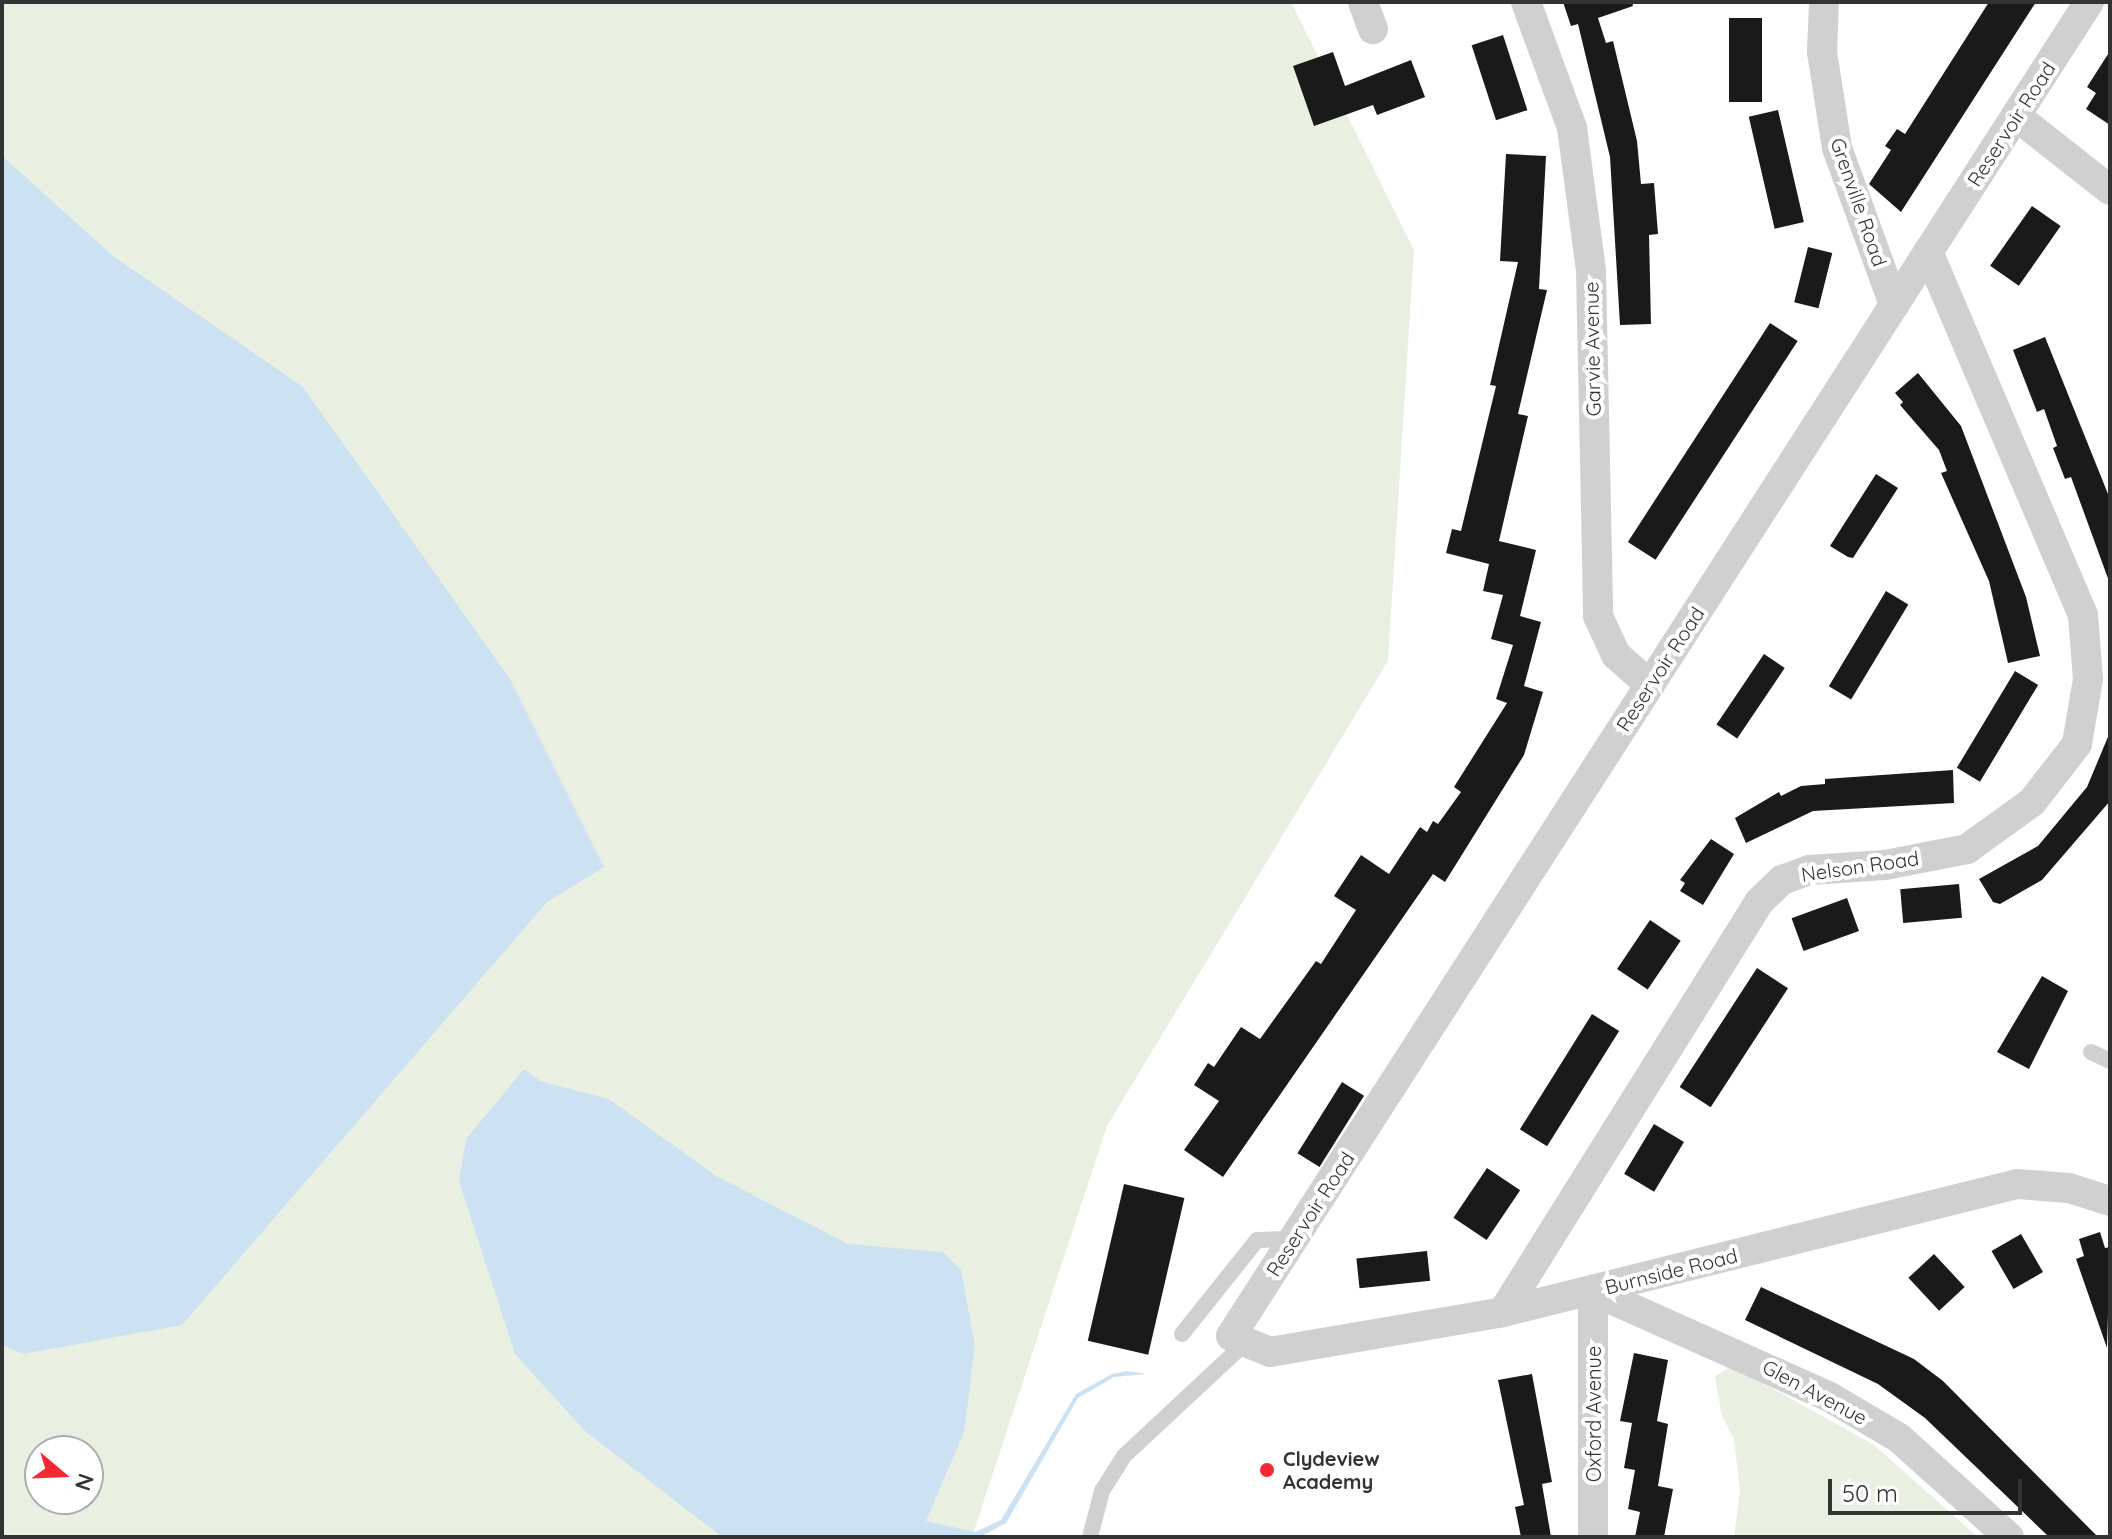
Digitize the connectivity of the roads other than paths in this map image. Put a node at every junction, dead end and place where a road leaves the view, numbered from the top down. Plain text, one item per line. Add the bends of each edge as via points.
1 (1526, 2) edge
2 (1824, 2) edge
3 (2089, 2) edge
4 (2016, 116) junction
5 (2110, 190) edge
6 (1928, 252) junction
7 (1894, 305) junction
8 (1650, 685) junction
9 (2091, 1052) dead end
10 (2110, 1061) edge
11 (2110, 1201) edge
12 (1294, 1239) junction
13 (1593, 1291) junction
14 (1503, 1312) junction
15 (1182, 1334) dead end
16 (1237, 1341) junction
17 (1090, 1537) edge
18 (1593, 1537) edge
19 (2009, 1537) edge

1 - 8 street, Garvie Avenue via 1572,128 1591,271 1598,616 1616,655
2 - 7 street, Grenville Road via 1822,52 1837,148
3 - 4 street, Reservoir Road
4 - 5 street
4 - 6 street, Reservoir Road
6 - 7 street, Reservoir Road
6 - 14 street, Nelson Road via 2083,615 2088,679 2077,744 2032,802 1967,849 1885,865 1809,870 1782,880 1767,895
7 - 8 street, Reservoir Road
8 - 12 street, Reservoir Road
9 - 10 lane
11 - 13 street, Burnside Road via 2069,1188 2017,1184
12 - 15 lane via 1257,1240
12 - 16 street, Reservoir Road
13 - 14 street, Burnside Road
13 - 18 street, Oxford Avenue
13 - 19 street, Glen Avenue via 1828,1396 1899,1438
14 - 16 street, Burnside Road via 1270,1352
16 - 17 lane via 1131,1448 1102,1491

